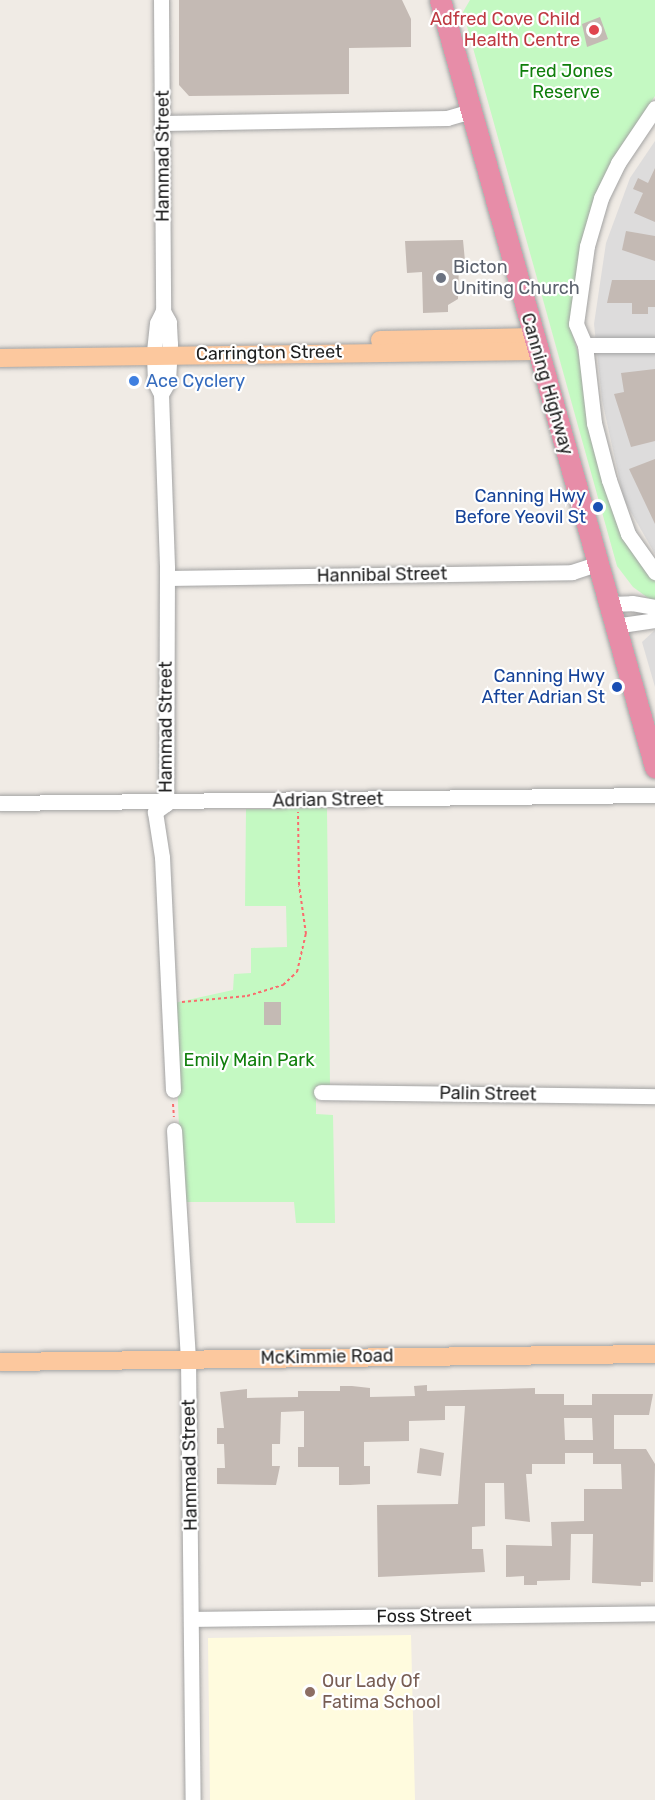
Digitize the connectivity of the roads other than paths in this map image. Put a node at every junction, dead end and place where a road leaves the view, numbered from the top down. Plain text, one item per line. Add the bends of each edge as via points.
1 (161, 0) edge
2 (440, 0) edge
3 (655, 108) edge
4 (472, 111) junction
5 (163, 123) junction
6 (536, 344) junction
7 (585, 345) junction
8 (655, 345) edge
9 (0, 347) edge
10 (162, 349) junction
11 (0, 358) edge
12 (652, 562) edge
13 (597, 564) junction
14 (167, 578) junction
15 (608, 604) junction
16 (655, 608) edge
17 (655, 620) edge
18 (614, 626) junction
19 (655, 767) edge
20 (655, 795) edge
21 (0, 803) edge
22 (166, 804) junction
23 (173, 1090) road end
24 (321, 1092) dead end
25 (655, 1096) edge
26 (174, 1130) road end
27 (655, 1354) edge
28 (188, 1358) junction
29 (0, 1362) edge
30 (655, 1613) edge
31 (193, 1619) junction
32 (194, 1800) edge

1 - 5 street, Hammad Street
2 - 4 highway, Canning Highway
3 - 7 street via 618,163 601,198 587,246 576,324
4 - 5 street via 447,118
4 - 6 highway, Canning Highway
5 - 10 street, Hammad Street via 163,311 157,323
6 - 10 main road, Carrington Street
6 - 13 highway, Canning Highway
7 - 8 street
7 - 12 street via 594,423 606,471 628,534
9 - 10 main road, Carrington Street
10 - 11 main road, Carrington Street
10 - 14 street, Hammad Street via 168,382 161,394
13 - 14 street, Hannibal Street via 572,572
13 - 15 highway, Canning Highway
14 - 22 street, Hammad Street
15 - 16 street via 632,603
15 - 18 highway, Canning Highway
17 - 18 street
18 - 19 highway, Canning Highway
20 - 22 street, Adrian Street
21 - 22 street, Adrian Street
22 - 23 street, Hammad Street via 155,812 162,857
24 - 25 street, Palin Street
26 - 28 street, Hammad Street
27 - 28 main road, McKimmie Road
28 - 29 main road, McKimmie Road
28 - 31 street, Hammad Street
30 - 31 street, Foss Street
31 - 32 street, Hammad Street

